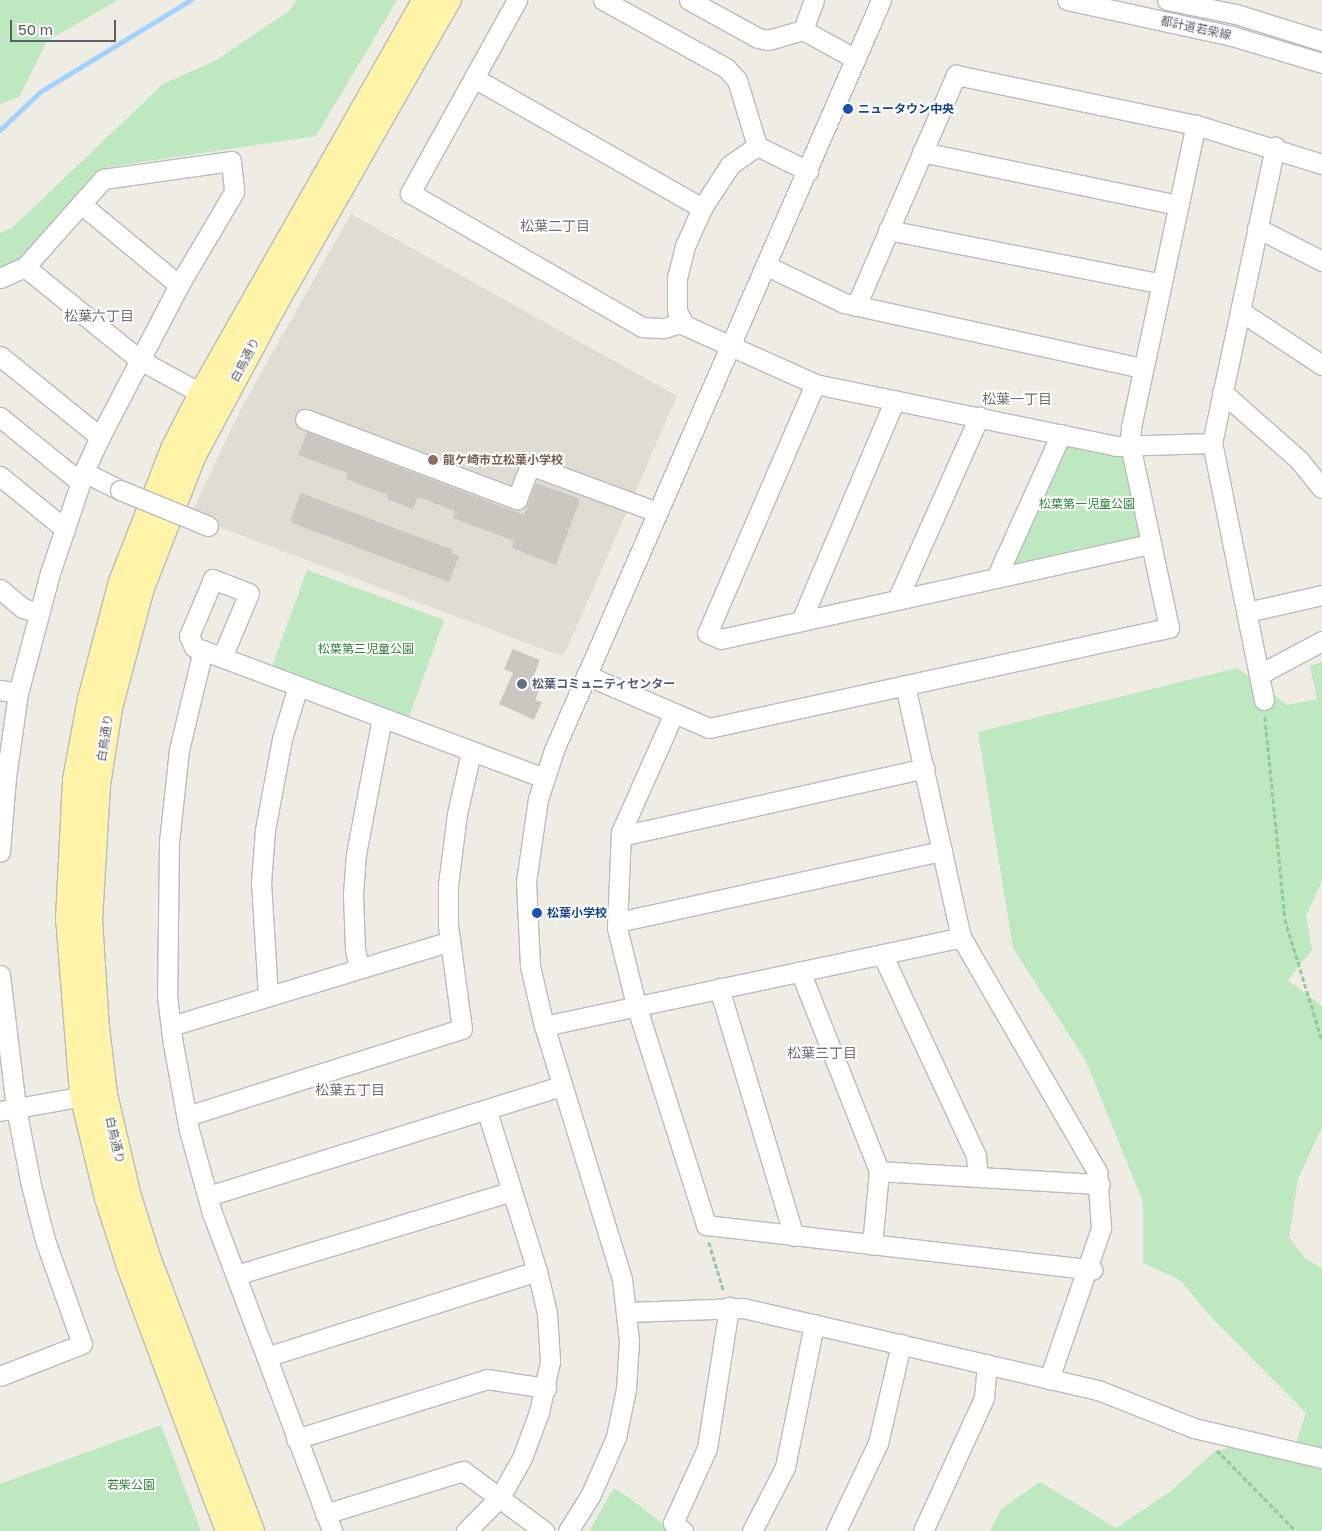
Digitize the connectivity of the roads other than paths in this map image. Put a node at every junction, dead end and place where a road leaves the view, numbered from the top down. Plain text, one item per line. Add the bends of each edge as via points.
1 (425, 0) edge
2 (449, 0) edge
3 (517, 0) edge
4 (603, 0) edge
5 (690, 0) edge
6 (814, 0) edge
7 (881, 0) edge
8 (1067, 0) edge
9 (1167, 0) edge
10 (802, 30) junction
11 (1322, 41) edge
12 (856, 59) junction
13 (1322, 64) edge
14 (474, 78) junction
15 (1196, 125) junction
16 (757, 146) junction
17 (1275, 147) junction
18 (922, 152) junction
19 (1322, 164) edge
20 (808, 170) junction
21 (81, 204) junction
22 (1179, 205) junction
23 (702, 208) junction
24 (1257, 228) junction
25 (888, 230) junction
26 (1322, 261) edge
27 (765, 265) junction
28 (26, 266) junction
29 (0, 278) edge
30 (1162, 284) junction
31 (179, 285) junction
32 (856, 306) junction
33 (1240, 311) junction
34 (682, 322) junction
35 (729, 346) junction
36 (0, 356) edge
37 (140, 360) junction
38 (1322, 365) edge
39 (1144, 368) junction
40 (815, 384) junction
41 (1222, 392) junction
42 (211, 399) junction
43 (895, 400) junction
44 (0, 417) edge
45 (979, 417) junction
46 (305, 420) dead end
47 (1061, 434) junction
48 (100, 437) junction
49 (1212, 443) junction
50 (1130, 445) junction
51 (0, 476) edge
52 (82, 477) junction
53 (1322, 488) edge
54 (657, 512) junction
55 (208, 526) dead end
56 (65, 529) junction
57 (1151, 544) junction
58 (996, 578) junction
59 (0, 589) edge
60 (1322, 595) edge
61 (896, 600) junction
62 (1247, 612) junction
63 (38, 613) junction
64 (801, 621) junction
65 (1322, 641) edge
66 (203, 650) junction
67 (222, 657) junction
68 (1260, 674) junction
69 (586, 675) junction
70 (905, 685) junction
71 (298, 686) junction
72 (9, 692) edge
73 (1264, 700) road end
74 (674, 713) junction
75 (382, 718) junction
76 (470, 752) junction
77 (924, 768) junction
78 (3, 776) edge
79 (544, 778) junction
80 (621, 836) junction
81 (942, 851) junction
82 (0, 852) edge
83 (618, 922) junction
84 (961, 937) junction
85 (450, 941) junction
86 (882, 954) junction
87 (359, 969) junction
88 (800, 971) junction
89 (0, 975) edge
90 (719, 988) junction
91 (268, 996) junction
92 (636, 1005) junction
93 (171, 1026) junction
94 (544, 1026) junction
95 (562, 1086) junction
96 (94, 1095) junction
97 (8, 1110) edge
98 (487, 1111) junction
99 (187, 1116) junction
100 (879, 1171) junction
101 (978, 1177) junction
102 (1100, 1184) junction
103 (512, 1191) junction
104 (208, 1196) junction
105 (794, 1236) junction
106 (872, 1244) junction
107 (1089, 1270) junction
108 (537, 1272) junction
109 (236, 1275) junction
110 (729, 1308) junction
111 (627, 1312) junction
112 (814, 1324) junction
113 (902, 1344) junction
114 (266, 1357) junction
115 (987, 1364) junction
116 (0, 1376) edge
117 (1049, 1379) junction
118 (546, 1388) junction
119 (296, 1439) junction
120 (1322, 1458) edge
121 (500, 1497) junction
122 (329, 1523) edge
123 (228, 1531) edge
124 (252, 1531) edge
125 (466, 1531) edge
126 (544, 1531) edge
127 (568, 1531) edge
128 (683, 1531) edge
129 (752, 1531) edge
130 (836, 1531) edge
131 (923, 1531) edge

1 - 42 main road, 白鳥通り
2 - 42 main road, 白鳥通り
3 - 14 street
4 - 16 street via 731,72
5 - 10 street via 758,38 781,39
6 - 10 street
7 - 12 street
8 - 13 street, 都計道若柴線 via 1249,40
9 - 11 street, 都計道若柴線 via 1236,14
10 - 12 street
12 - 20 street
14 - 23 street
14 - 34 street via 410,193 642,327 664,328
15 - 17 street
15 - 18 street via 956,75
15 - 22 street
16 - 20 street
16 - 23 street via 730,165
17 - 19 street
17 - 24 street
18 - 22 street
18 - 25 street
20 - 27 street
21 - 28 street
21 - 31 street
21 - 31 street via 104,179 231,162 234,192
22 - 30 street
23 - 34 street via 685,246 677,277 677,311
24 - 26 street
24 - 33 street
25 - 30 street
25 - 32 street
27 - 32 street
27 - 35 street
28 - 29 street
28 - 37 street
30 - 39 street
31 - 37 street
32 - 39 street
33 - 38 street
33 - 41 street
34 - 35 street
35 - 40 street
35 - 54 street
36 - 48 street
37 - 42 street
37 - 48 street
39 - 50 street
40 - 43 street
40 - 64 street via 707,633 721,639
41 - 49 street
41 - 53 street via 1299,460
42 - 96 main road, 白鳥通り via 174,447 121,582 90,699 75,780 68,919
43 - 45 street
43 - 64 street
44 - 52 street
45 - 47 street
45 - 61 street
46 - 54 street via 518,499 530,465
47 - 50 street via 1116,446
47 - 58 street
48 - 52 street
49 - 50 street
49 - 62 street
50 - 57 street
51 - 56 street
52 - 55 street, bridge
52 - 56 street
54 - 69 street
56 - 63 street
57 - 58 street
57 - 70 street via 1169,628
58 - 61 street
59 - 63 street via 23,608
60 - 62 street
61 - 64 street
62 - 68 street
63 - 72 street
65 - 68 street
66 - 67 street
66 - 67 street via 194,647 189,636 213,578 248,593
66 - 93 street via 179,750 169,842 166,901
67 - 71 street
68 - 73 street
69 - 74 street
69 - 79 street
70 - 74 street via 710,728
70 - 77 street
71 - 75 street
71 - 91 street via 282,739 265,830 261,883
72 - 78 street
74 - 80 street
75 - 76 street
75 - 87 street via 356,854 353,894
76 - 79 street
76 - 85 street via 453,838 448,886
77 - 80 street
77 - 81 street
78 - 82 street
79 - 94 street via 528,854 526,892 530,966
80 - 83 street
81 - 83 street
81 - 84 street
83 - 92 street
84 - 86 street
84 - 102 street via 1095,1167
85 - 87 street
85 - 99 street via 462,1029
86 - 88 street
86 - 101 street via 976,1156
87 - 91 street
88 - 90 street
88 - 100 street
89 - 97 street
90 - 92 street
90 - 105 street
91 - 93 street
92 - 94 street
92 - 105 street via 706,1225
93 - 99 street
94 - 95 street
95 - 98 street
95 - 111 street via 612,1244
96 - 97 street
96 - 123 main road, 白鳥通り via 107,1198 129,1266
96 - 124 main road, 白鳥通り via 148,1258
97 - 116 street via 45,1240 82,1344
98 - 103 street
98 - 104 street
99 - 104 street
100 - 101 street
100 - 106 street
101 - 102 street
102 - 107 street via 1101,1228
103 - 108 street
103 - 109 street
104 - 109 street
105 - 106 street
106 - 107 street
107 - 117 street
108 - 114 street
108 - 118 street via 551,1339
109 - 114 street
110 - 111 street
110 - 112 street via 743,1308
110 - 128 street via 707,1448 672,1523
111 - 127 street via 629,1365 616,1437 591,1494
112 - 113 street
112 - 129 street via 785,1467
113 - 115 street
113 - 130 street via 878,1443
114 - 119 street
115 - 117 street
115 - 131 street via 984,1398
117 - 120 street via 1098,1390 1194,1428
118 - 119 street via 487,1379
118 - 121 street via 533,1432
119 - 122 street
121 - 122 street via 463,1471
121 - 125 street
121 - 126 street

